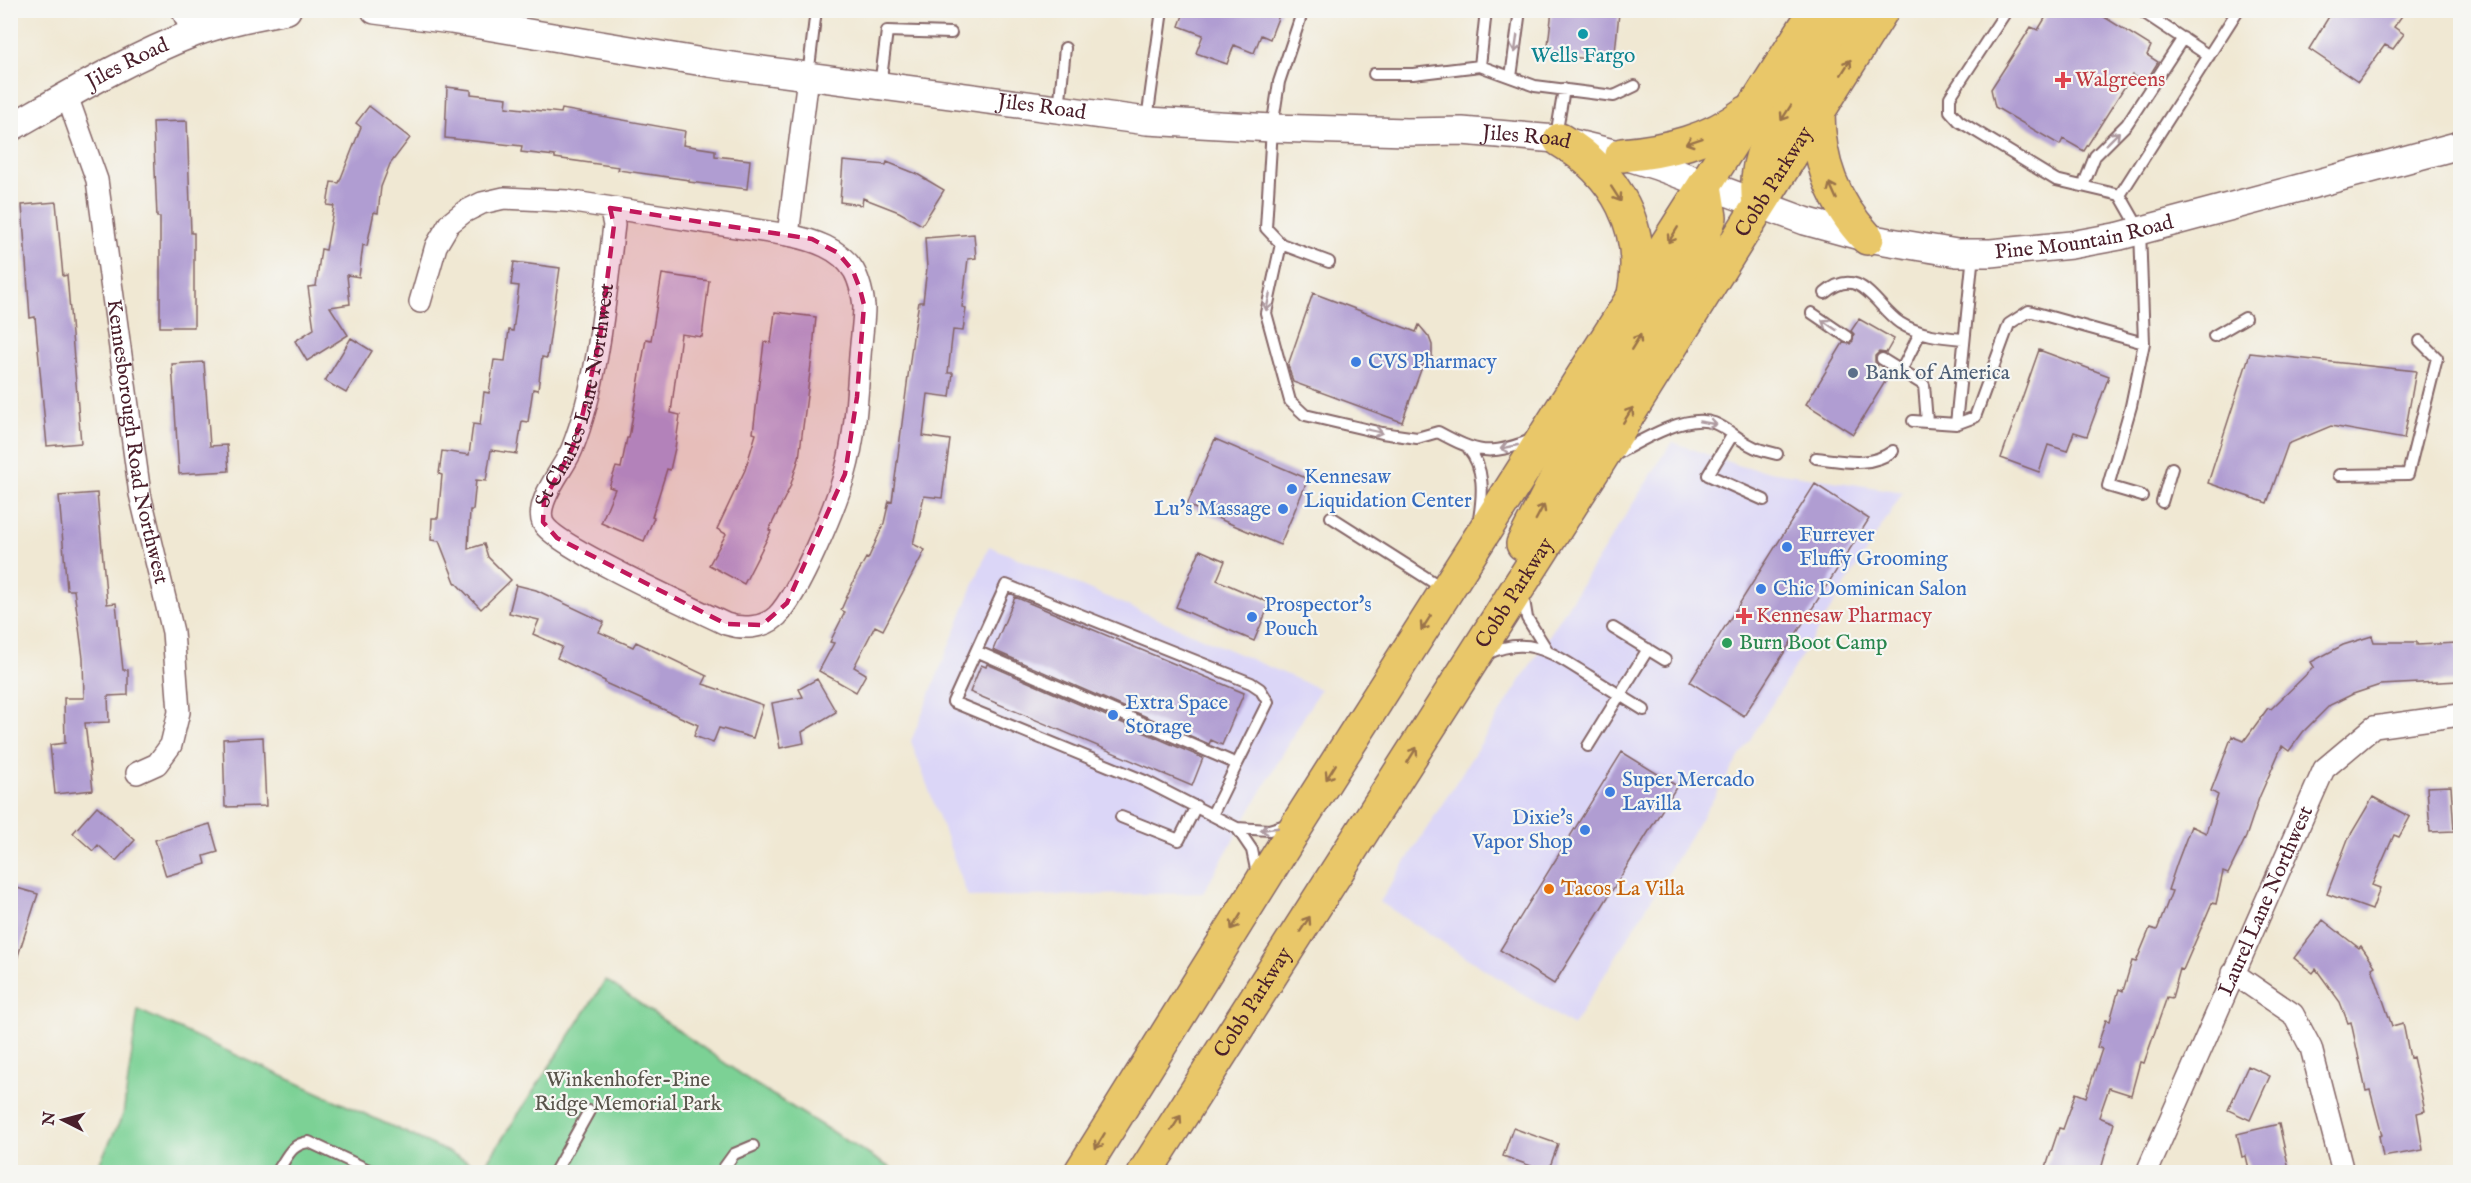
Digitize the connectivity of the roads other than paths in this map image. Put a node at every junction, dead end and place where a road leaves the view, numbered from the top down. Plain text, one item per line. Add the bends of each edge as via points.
1 (287, 10) edge
2 (375, 10) edge
3 (816, 10) edge
4 (1162, 10) edge
5 (1303, 10) edge
6 (1486, 10) edge
7 (1520, 10) edge
8 (1852, 10) edge
9 (1882, 10) edge
10 (2007, 10) edge
11 (2140, 10) edge
12 (2238, 10) edge
13 (1812, 14) edge
14 (188, 22) edge
15 (951, 33) dead end
16 (2183, 38) junction
17 (1065, 48) dead end
18 (2209, 56) junction
19 (1480, 66) junction
20 (1374, 74) dead end
21 (808, 77) junction
22 (1511, 77) junction
23 (1635, 86) dead end
24 (880, 87) junction
25 (1564, 89) junction
26 (67, 96) junction
27 (1760, 99) junction
28 (1059, 111) junction
29 (1818, 112) junction
30 (1147, 121) junction
31 (10, 128) edge
32 (1272, 128) junction
33 (1558, 139) junction
34 (2460, 145) edge
35 (1622, 155) junction
36 (1705, 186) junction
37 (2084, 186) junction
38 (2120, 195) junction
39 (1760, 206) junction
40 (610, 208) junction
41 (2140, 230) junction
42 (788, 235) junction
43 (1867, 238) junction
44 (1281, 244) junction
45 (1973, 253) junction
46 (1329, 262) dead end
47 (1825, 293) dead end
48 (1633, 299) junction
49 (420, 302) dead end
50 (1812, 313) dead end
51 (2245, 318) dead end
52 (1920, 333) junction
53 (2214, 336) dead end
54 (1847, 337) dead end
55 (1963, 339) junction
56 (2420, 341) dead end
57 (2144, 343) junction
58 (1882, 359) dead end
59 (1901, 371) junction
60 (1913, 421) dead end
61 (1927, 422) junction
62 (1956, 424) junction
63 (1547, 431) junction
64 (1733, 434) junction
65 (1468, 448) junction
66 (1893, 451) dead end
67 (1777, 454) dead end
68 (1816, 458) dead end
69 (1597, 464) junction
70 (2172, 468) dead end
71 (2339, 475) dead end
72 (2142, 496) dead end
73 (1764, 500) dead end
74 (2162, 502) dead end
75 (1330, 517) dead end
76 (1472, 550) junction
77 (1526, 575) junction
78 (1446, 591) junction
79 (1506, 606) junction
80 (1614, 628) dead end
81 (1648, 649) junction
82 (1547, 650) junction
83 (976, 651) junction
84 (1665, 660) dead end
85 (1468, 667) junction
86 (1620, 695) junction
87 (1644, 710) dead end
88 (2460, 716) edge
89 (1588, 746) dead end
90 (1237, 764) junction
91 (137, 773) dead end
92 (1196, 806) junction
93 (1212, 815) junction
94 (1121, 817) dead end
95 (1301, 819) junction
96 (1237, 828) junction
97 (1258, 888) junction
98 (2233, 973) junction
99 (589, 1111) dead end
100 (753, 1146) dead end
101 (278, 1173) edge
102 (373, 1173) edge
103 (555, 1173) edge
104 (721, 1173) edge
105 (1081, 1173) edge
106 (1145, 1173) edge
107 (2147, 1173) edge
108 (2343, 1173) edge

1 - 14 street, Jiles Road
2 - 21 street, Jiles Road
3 - 21 lane
4 - 30 lane
5 - 32 lane via 1279,82
6 - 19 lane
7 -> 22 lane
8 -> 39 main road via 1766,146 1757,184
29 -> 9 main road, Cobb Parkway
10 - 37 lane via 1950,98 1950,111 1959,121 2056,180
11 - 16 lane
12 - 18 lane
13 - 27 main road
14 - 26 street, Jiles Road
15 - 24 lane via 887,32
16 - 18 lane
37 -> 16 lane via 2095,156 2127,124
17 - 28 lane
18 - 38 lane
19 - 20 lane
19 - 22 lane
21 - 24 street, Jiles Road
21 - 42 street
22 - 25 lane via 1535,86
23 - 25 lane via 1614,96
24 - 28 street, Jiles Road
25 - 33 lane
26 - 31 street, Jiles Road
26 - 91 street, Kennesborough Road Northwest via 97,180 140,494 172,632 179,712 171,745 157,764
27 -> 35 main road via 1731,125 1711,135 1670,148
27 - 36 main road
28 - 30 street, Jiles Road
29 - 39 main road, Cobb Parkway
43 -> 29 main road via 1842,208 1830,185 1821,154
30 - 32 street, Jiles Road
32 - 33 street, Jiles Road via 1462,131
32 - 44 lane via 1266,228
33 - 35 street, Jiles Road
33 -> 48 main road via 1576,149 1602,174 1623,204 1636,242
34 - 41 street, Pine Mountain Road
35 - 36 street, Jiles Road
36 - 39 street, Pine Mountain Road
36 -> 48 main road
79 -> 36 main road via 1518,555 1580,432 1705,233 1710,217
37 - 38 lane
38 - 41 lane
39 - 43 street, Pine Mountain Road
69 -> 39 main road, Cobb Parkway
40 - 42 street, St Charles Lane Northwest
40 - 42 street, St Charles Lane Northwest via 614,225 600,338 582,417 572,449 544,501 543,522 557,538 611,568 738,628 762,625 776,617 805,570 845,474 857,397 864,305 854,271 838,254 812,239
40 - 49 street, St Charles Lane Northwest via 504,198 482,203 449,224 436,246
41 - 45 street, Pine Mountain Road via 2071,245
41 - 57 lane
43 - 45 street, Pine Mountain Road
44 - 46 lane
44 -> 65 lane via 1266,313 1290,401 1305,415 1417,438 1438,432
45 - 55 lane
47 - 52 lane via 1838,284 1856,284 1900,322
48 - 63 main road
54 -> 50 lane
51 - 53 lane
52 - 55 lane
52 - 59 lane
55 - 62 lane
56 - 71 lane via 2437,358 2408,474
57 - 62 lane via 2029,311 2009,324 1974,417
57 - 72 lane via 2108,486
58 - 59 lane
59 - 61 lane via 1924,385
60 - 61 lane
61 - 62 lane
63 -> 65 lane via 1501,449
63 - 76 main road
64 - 67 lane
69 -> 64 lane via 1650,436 1692,422 1713,422
64 - 73 lane via 1708,475
65 - 76 lane via 1479,468 1482,502
66 - 68 lane via 1871,461
69 - 77 main road, Cobb Parkway
70 - 74 lane
75 - 78 lane
76 - 78 main road
77 - 79 main road, Cobb Parkway
77 - 82 lane via 1523,604
78 -> 95 main road
79 - 85 main road, Cobb Parkway
80 - 81 lane
81 - 84 lane
81 - 86 lane
82 - 85 lane via 1529,646 1501,648
82 - 86 lane
83 - 90 lane
83 - 90 lane via 1006,585 1251,683 1268,702
83 - 92 lane via 953,702 1146,781
106 -> 85 main road, Cobb Parkway
86 - 87 lane
86 - 89 lane
88 - 98 street, Laurel Lane Northwest via 2374,727 2324,769
90 - 93 lane
92 - 93 lane
92 - 94 lane via 1179,840
93 - 96 lane
95 -> 96 lane via 1269,830
95 - 97 main road
96 - 97 lane via 1254,856
97 -> 105 main road
98 - 107 street, Laurel Lane Northwest
98 - 108 street via 2292,1014 2311,1048
99 - 103 lane
100 - 104 lane via 734,1154
101 - 102 lane via 293,1148 309,1142

